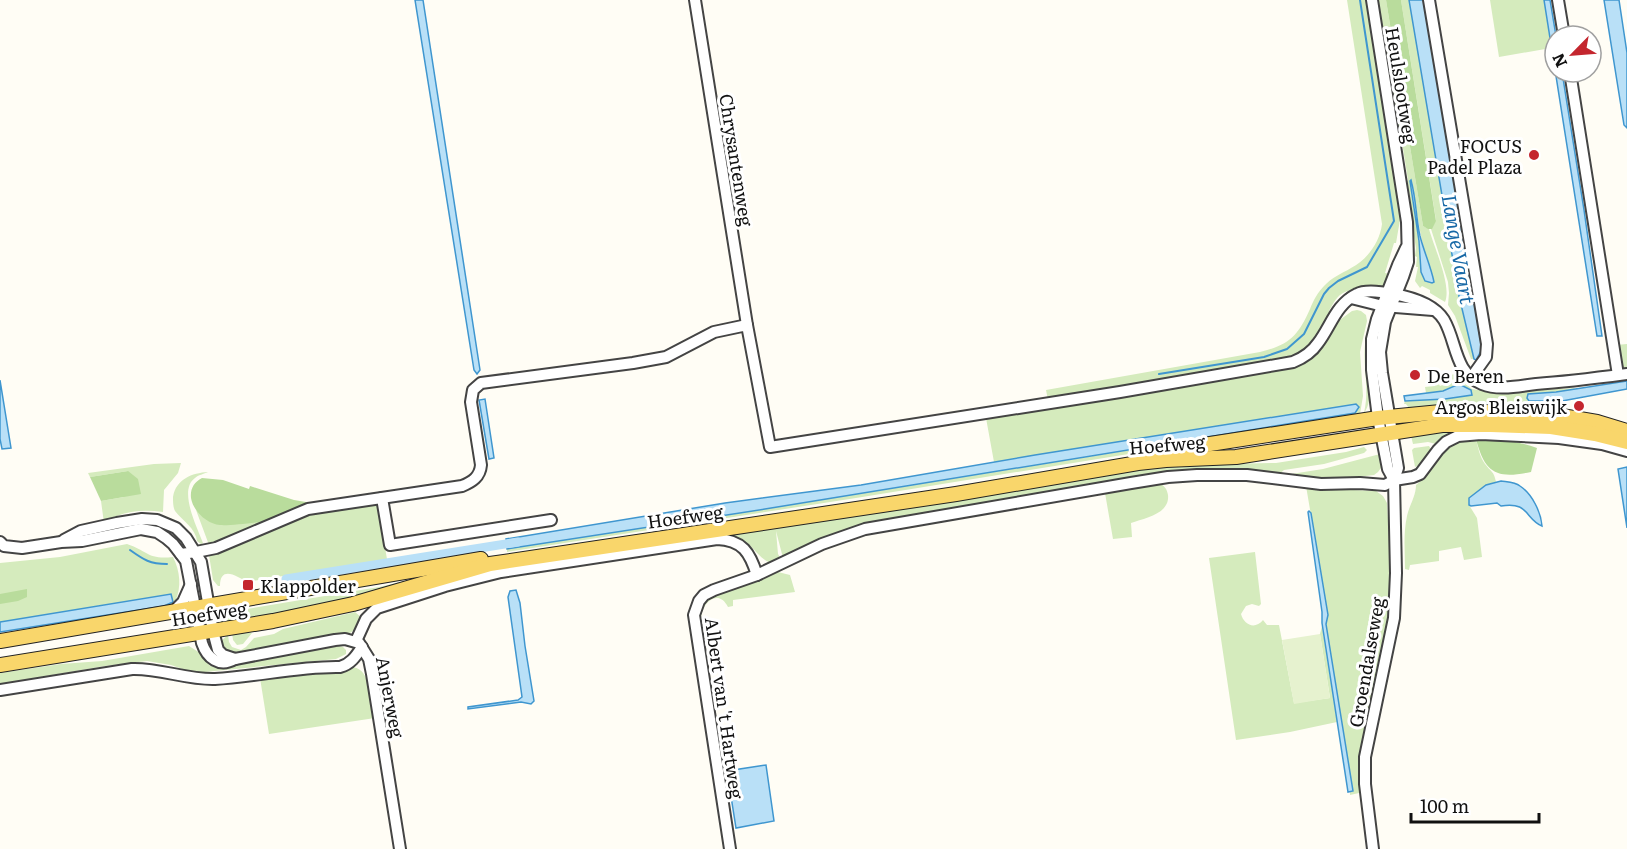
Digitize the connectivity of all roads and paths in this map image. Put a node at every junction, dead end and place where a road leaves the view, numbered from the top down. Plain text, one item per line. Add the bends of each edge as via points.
1 (695, 0) edge
2 (1372, 0) edge
3 (1429, 0) edge
4 (1558, 0) edge
5 (1562, 24) edge
6 (1572, 84) edge
7 (1392, 294) junction
8 (1351, 298) junction
9 (1387, 307) junction
10 (1433, 310) junction
11 (747, 326) junction
12 (1622, 375) edge
13 (1471, 378) junction
14 (1384, 417) junction
15 (1627, 431) edge
16 (1387, 434) junction
17 (1627, 442) edge
18 (1627, 451) edge
19 (1394, 480) junction
20 (382, 498) junction
21 (551, 520) dead end
22 (0, 542) edge
23 (61, 542) junction
24 (196, 552) junction
25 (181, 554) junction
26 (757, 575) junction
27 (191, 584) junction
28 (202, 608) junction
29 (172, 613) junction
30 (206, 632) junction
31 (0, 642) edge
32 (359, 644) junction
33 (0, 665) edge
34 (0, 690) edge
35 (400, 849) edge
36 (730, 849) edge
37 (1373, 849) edge

1 - 11 street, Chrysantenweg
2 - 7 street, Heulslootweg via 1407,222 1407,262
3 - 13 street via 1487,344 1486,357
4 - 5 street
6 - 12 street
7 - 8 street via 1363,292
7 - 9 street, Heulslootweg
7 - 10 street via 1420,301
8 - 9 street
8 - 11 street via 1340,307 1310,352 1293,362 770,447
9 - 10 street
9 - 14 street, Heulslootweg via 1377,319 1372,339 1372,370
10 - 13 street via 1444,319 1461,365
11 - 20 street via 714,332 666,357 481,383 473,390 471,402 481,465 478,476 462,486
12 - 13 street via 1503,388
14 - 15 main road, Hoefweg via 1451,411 1550,414
14 - 16 street, Heulslootweg
14 - 28 main road, Hoefweg via 574,544
16 - 17 main road, Hoefweg via 1442,425 1491,424 1551,427
16 - 19 street, Groendalseweg via 1388,468
16 - 30 main road, Hoefweg via 1236,457 1138,463 490,564 353,604
18 - 19 street, Hoefweg via 1559,438 1458,436 1446,442 1420,474
19 - 26 street, Hoefweg via 1385,477 1360,483 1321,484 1228,474 1168,477 865,529 822,544
19 - 37 street, Groendalseweg via 1394,618 1365,757
20 - 21 street via 390,545
20 - 24 street via 308,509 216,548
22 - 23 street, Hoefweg via 22,548
23 - 24 street, Hoefweg via 81,531 142,519 157,520 176,528
23 - 25 street, Hoefweg via 141,529 157,532
24 - 25 street
24 - 28 street, Hoefweg via 201,562
25 - 27 street, Hoefweg
26 - 32 street, Hoefweg via 740,545 717,539 501,573 377,608 369,615
26 - 36 street, Albert van 't Hartweg via 704,595 694,615
27 - 28 street, Hoefweg
27 - 29 street, Hoefweg via 183,602
28 - 29 main road, Hoefweg
28 - 30 street
29 - 31 main road, Hoefweg
30 - 32 street, Anjerweg via 204,651 223,663 335,640
30 - 33 main road, Hoefweg
32 - 34 street, Hoefweg via 352,660 339,667 214,679 132,669
32 - 35 street, Anjerweg via 369,659

